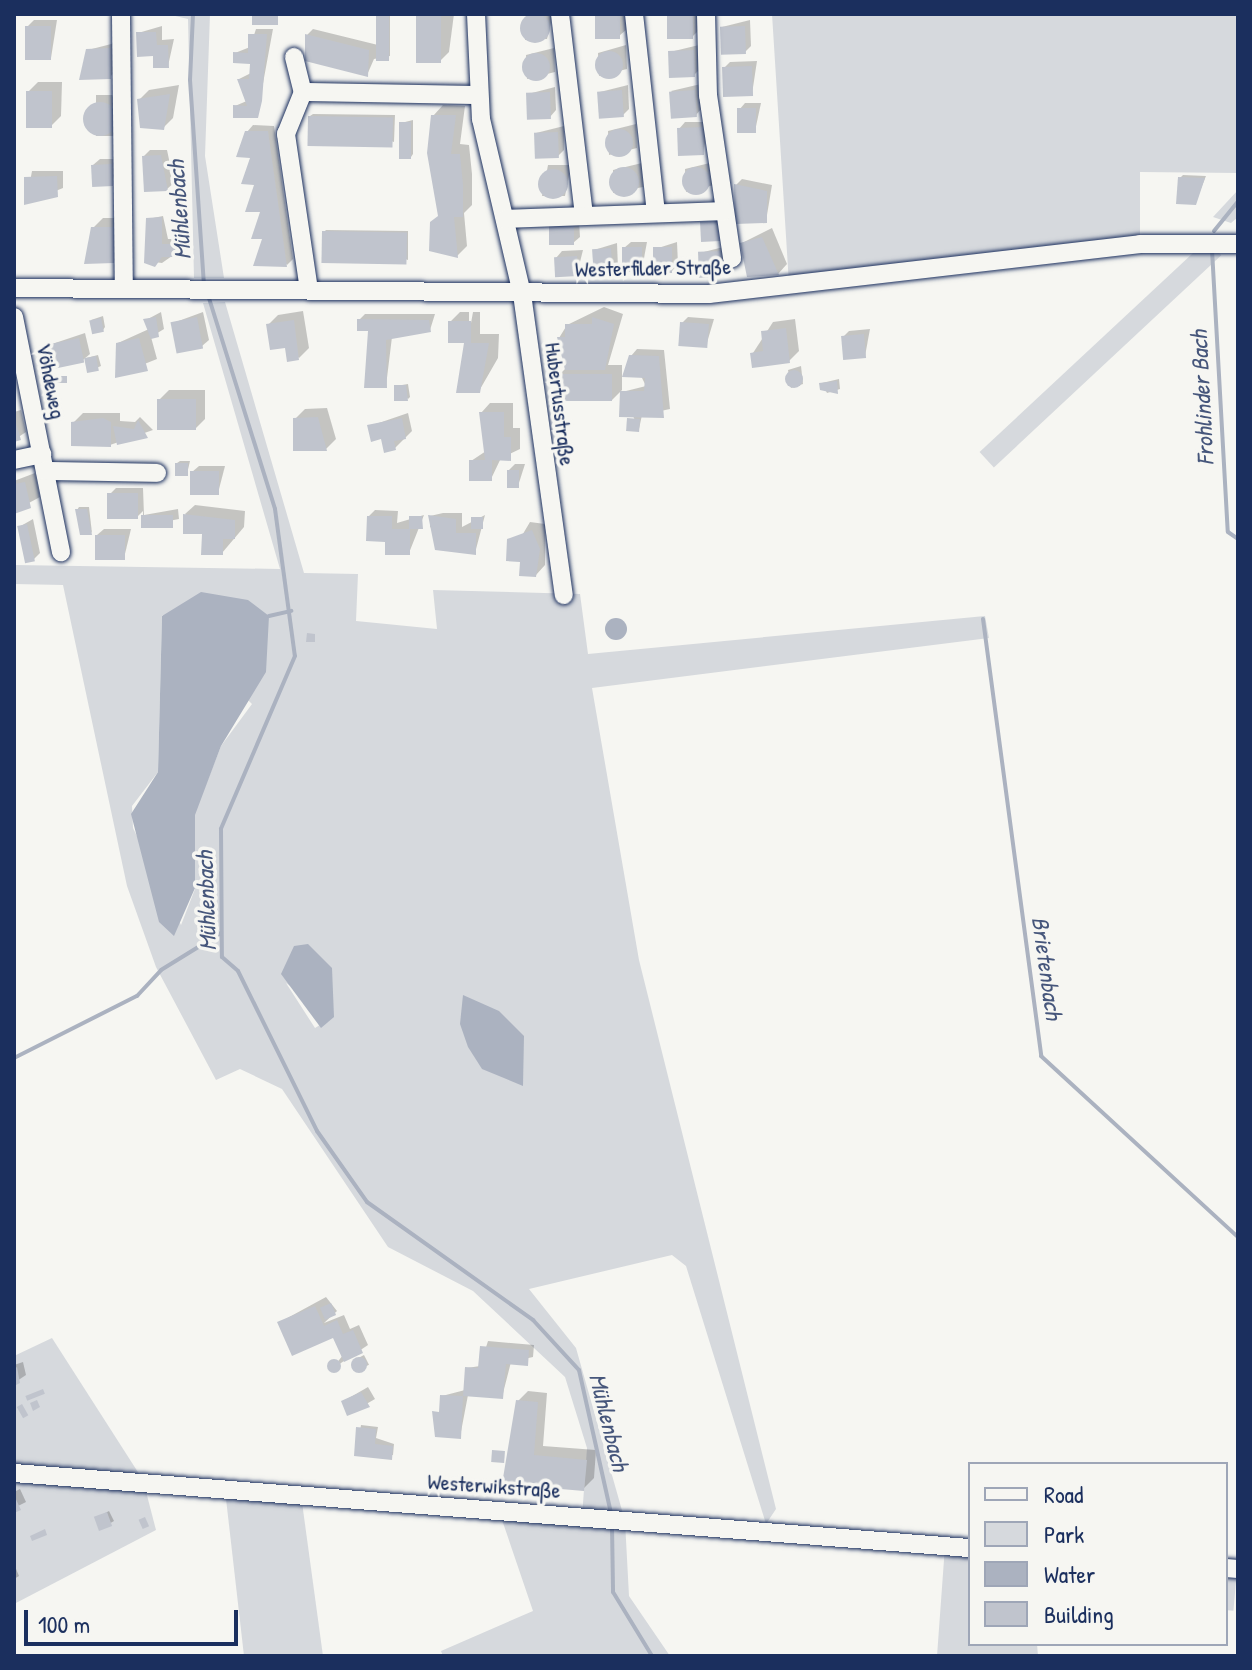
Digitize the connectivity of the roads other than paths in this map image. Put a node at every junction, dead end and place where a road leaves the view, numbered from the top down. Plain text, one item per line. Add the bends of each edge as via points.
1 (476, 14) edge
2 (560, 14) edge
3 (634, 14) edge
4 (706, 14) edge
5 (121, 15) edge
6 (294, 57) dead end
7 (303, 92) junction
8 (479, 95) junction
9 (724, 211) junction
10 (656, 212) junction
11 (584, 214) junction
12 (505, 219) junction
13 (1233, 243) edge
14 (732, 258) dead end
15 (14, 288) edge
16 (124, 288) junction
17 (309, 290) junction
18 (522, 294) junction
19 (14, 317) edge
20 (14, 460) edge
21 (43, 462) junction
22 (157, 473) dead end
23 (61, 552) dead end
24 (564, 595) dead end
25 (14, 1473) edge
26 (968, 1548) edge

1 - 8 street, Hubertusstraße
2 - 11 street
3 - 10 street
4 - 9 street
5 - 16 street
6 - 7 street
7 - 8 street
7 - 17 street via 286,134
8 - 12 street, Hubertusstraße
9 - 10 street
9 - 14 street
10 - 11 street
11 - 12 street
12 - 18 street, Hubertusstraße
13 - 18 street, Westerfilder Straße via 1140,244 709,294
15 - 16 street, Westerfilder Straße
16 - 17 street, Westerfilder Straße
17 - 18 street, Westerfilder Straße
18 - 24 street, Hubertusstraße
19 - 21 street, Vöhdeweg
20 - 21 street
21 - 22 street
21 - 23 street, Vöhdeweg
25 - 26 street, Westerwikstraße

